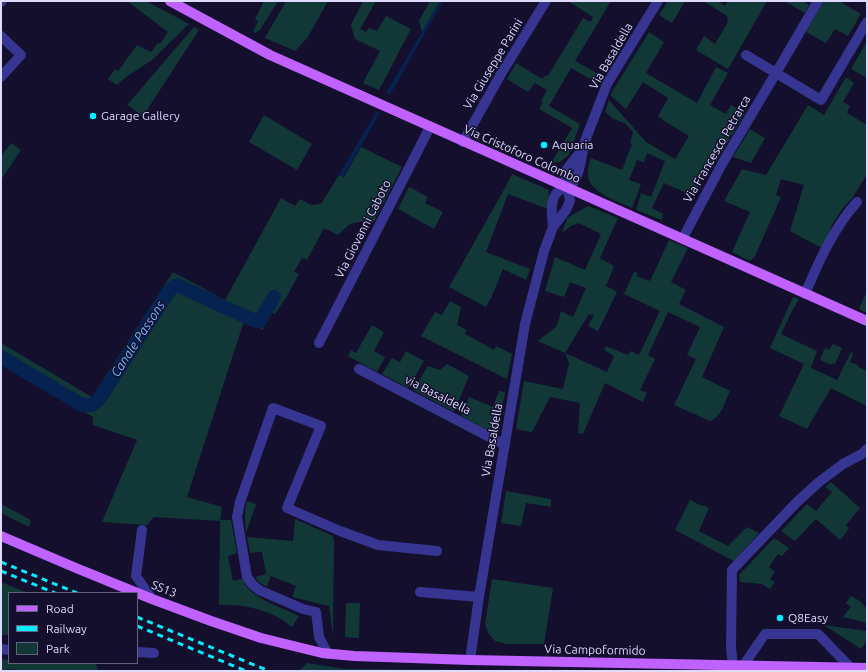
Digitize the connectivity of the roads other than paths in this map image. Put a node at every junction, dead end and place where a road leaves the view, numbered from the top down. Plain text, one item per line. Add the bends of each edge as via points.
1 (170, 1) edge
2 (546, 1) edge
3 (658, 1) edge
4 (818, 1) edge
5 (867, 22) edge
6 (1, 36) edge
7 (746, 55) dead end
8 (776, 73) junction
9 (1, 77) edge
10 (430, 127) junction
11 (463, 142) junction
12 (566, 188) junction
13 (857, 202) dead end
14 (553, 227) junction
15 (683, 238) junction
16 (805, 294) junction
17 (867, 321) edge
18 (319, 343) dead end
19 (359, 369) dead end
20 (505, 445) junction
21 (867, 449) edge
22 (142, 530) dead end
23 (1, 536) edge
24 (437, 551) dead end
25 (135, 592) edge
26 (420, 592) dead end
27 (138, 593) edge
28 (479, 597) junction
29 (152, 599) junction
30 (138, 652) edge
31 (154, 653) dead end
32 (325, 653) junction
33 (470, 660) junction
34 (738, 666) junction
35 (850, 668) junction
36 (867, 668) edge

1 - 10 main road, Via Cristoforo Colombo via 270,55
2 - 11 street, Via Giuseppe Parini
3 - 12 street, Via Basaldella via 607,84 583,149 565,172
4 - 8 street, Via Francesco Petrarca
5 - 8 street via 822,100
6 - 9 street via 21,55
7 - 8 street
8 - 15 street, Via Francesco Petrarca via 722,164
10 - 11 main road, Via Cristoforo Colombo
10 - 18 street, Via Giovanni Caboto
11 - 12 main road, Via Cristoforo Colombo
12 - 14 street, Via Basaldella via 570,201
12 - 14 street, Via Basaldella via 560,190 553,200
12 - 15 main road, Via Cristoforo Colombo
13 - 16 street via 835,231
14 - 20 street, Via Basaldella via 525,324
15 - 16 main road, Via Cristoforo Colombo
16 - 17 main road, Via Cristoforo Colombo
19 - 20 street, via Basaldella
20 - 28 street, Via Basaldella
21 - 34 street via 843,464 797,502 732,570 731,648
22 - 29 street via 136,576
23 - 25 main road, SS13 / SS13
24 - 32 street via 378,545 287,508 320,426 273,408 237,517 247,577 258,590 316,612 319,637
26 - 28 street
27 - 29 main road, SS13 / SS13
28 - 33 street, Via Basaldella
29 - 32 main road, SS13 / SS13 via 261,638
30 - 31 street
32 - 33 main road, Via Campoformido / SS13
33 - 34 main road, Via Campoformido / SS13
34 - 35 main road, Via Campoformido / SS13
34 - 35 street via 765,634 818,634
35 - 36 main road, Via Campoformido / SS13

